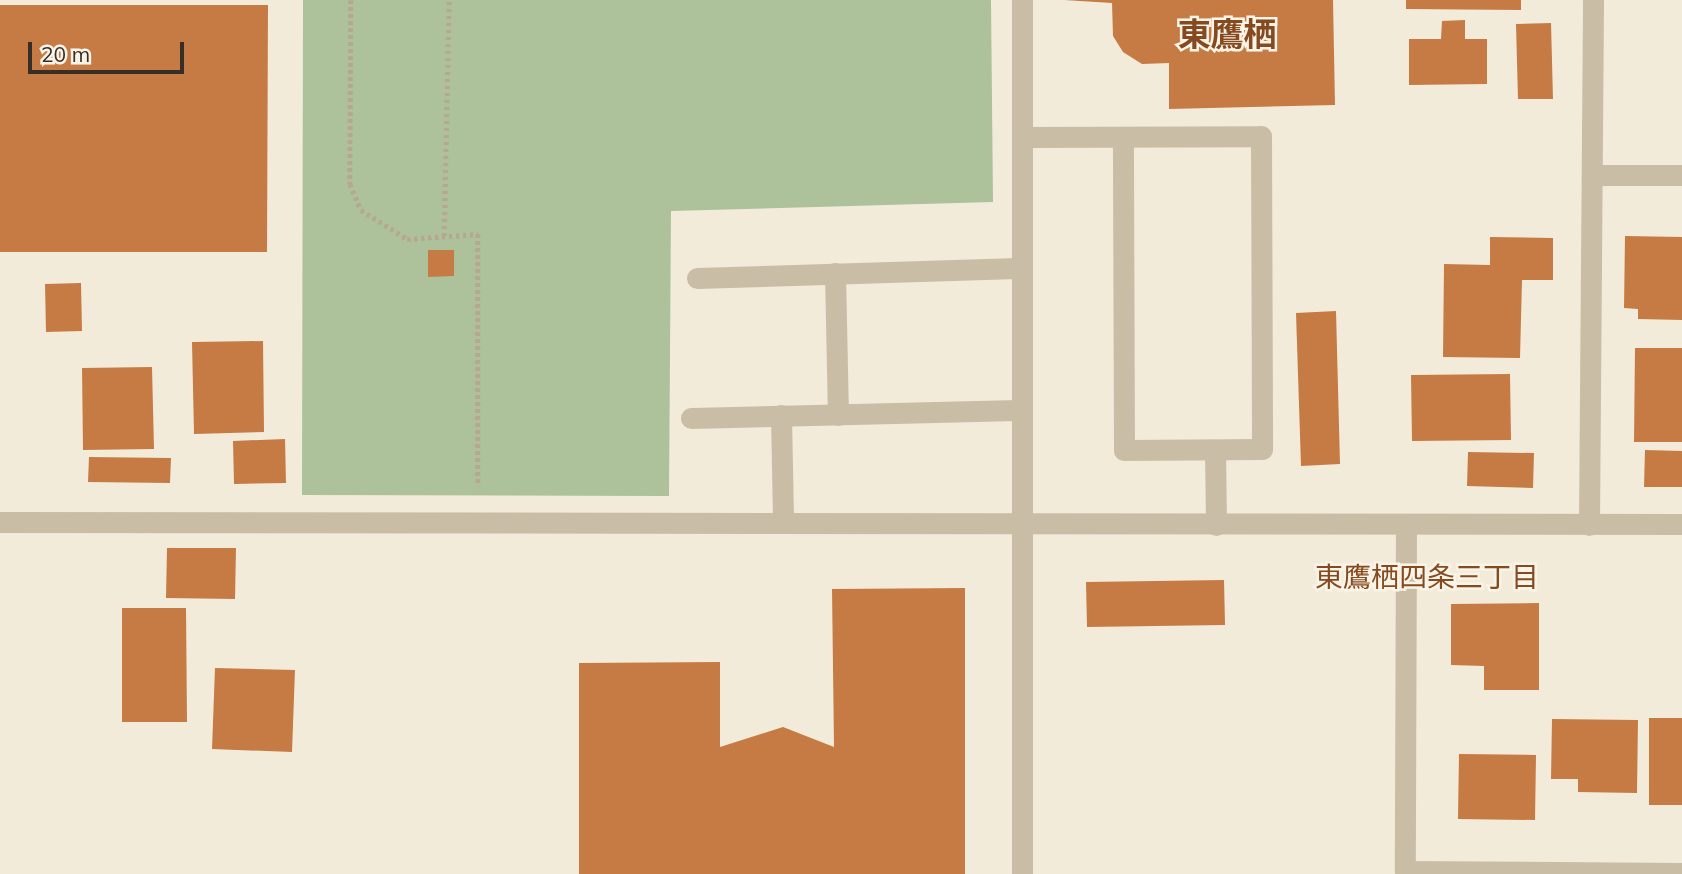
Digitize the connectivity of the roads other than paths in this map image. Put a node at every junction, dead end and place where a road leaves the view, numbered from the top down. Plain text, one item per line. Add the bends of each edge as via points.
1 (1022, 0) edge
2 (1592, 0) edge
3 (1022, 137) junction
4 (1123, 137) junction
5 (1592, 175) junction
6 (1682, 175) edge
7 (1021, 268) junction
8 (835, 273) junction
9 (697, 278) dead end
10 (1021, 410) junction
11 (781, 415) junction
12 (838, 415) junction
13 (691, 418) dead end
14 (1214, 450) junction
15 (0, 522) edge
16 (1021, 522) junction
17 (783, 523) junction
18 (1682, 524) edge
19 (1216, 525) junction
20 (1589, 525) junction
21 (1406, 526) junction
22 (1682, 873) edge
23 (1022, 874) edge

1 - 3 street
2 - 5 street
3 - 4 street
3 - 7 street
4 - 14 street via 1124,450
4 - 14 street via 1261,136 1262,449
5 - 6 street
5 - 20 street
7 - 8 street
7 - 10 street
8 - 9 street
8 - 12 street
10 - 12 street
10 - 16 street
11 - 12 street
11 - 13 street
11 - 17 street
14 - 19 street
15 - 17 street
16 - 17 street
16 - 19 street
16 - 23 street
18 - 20 street
19 - 21 street
20 - 21 street
21 - 22 street via 1405,871

